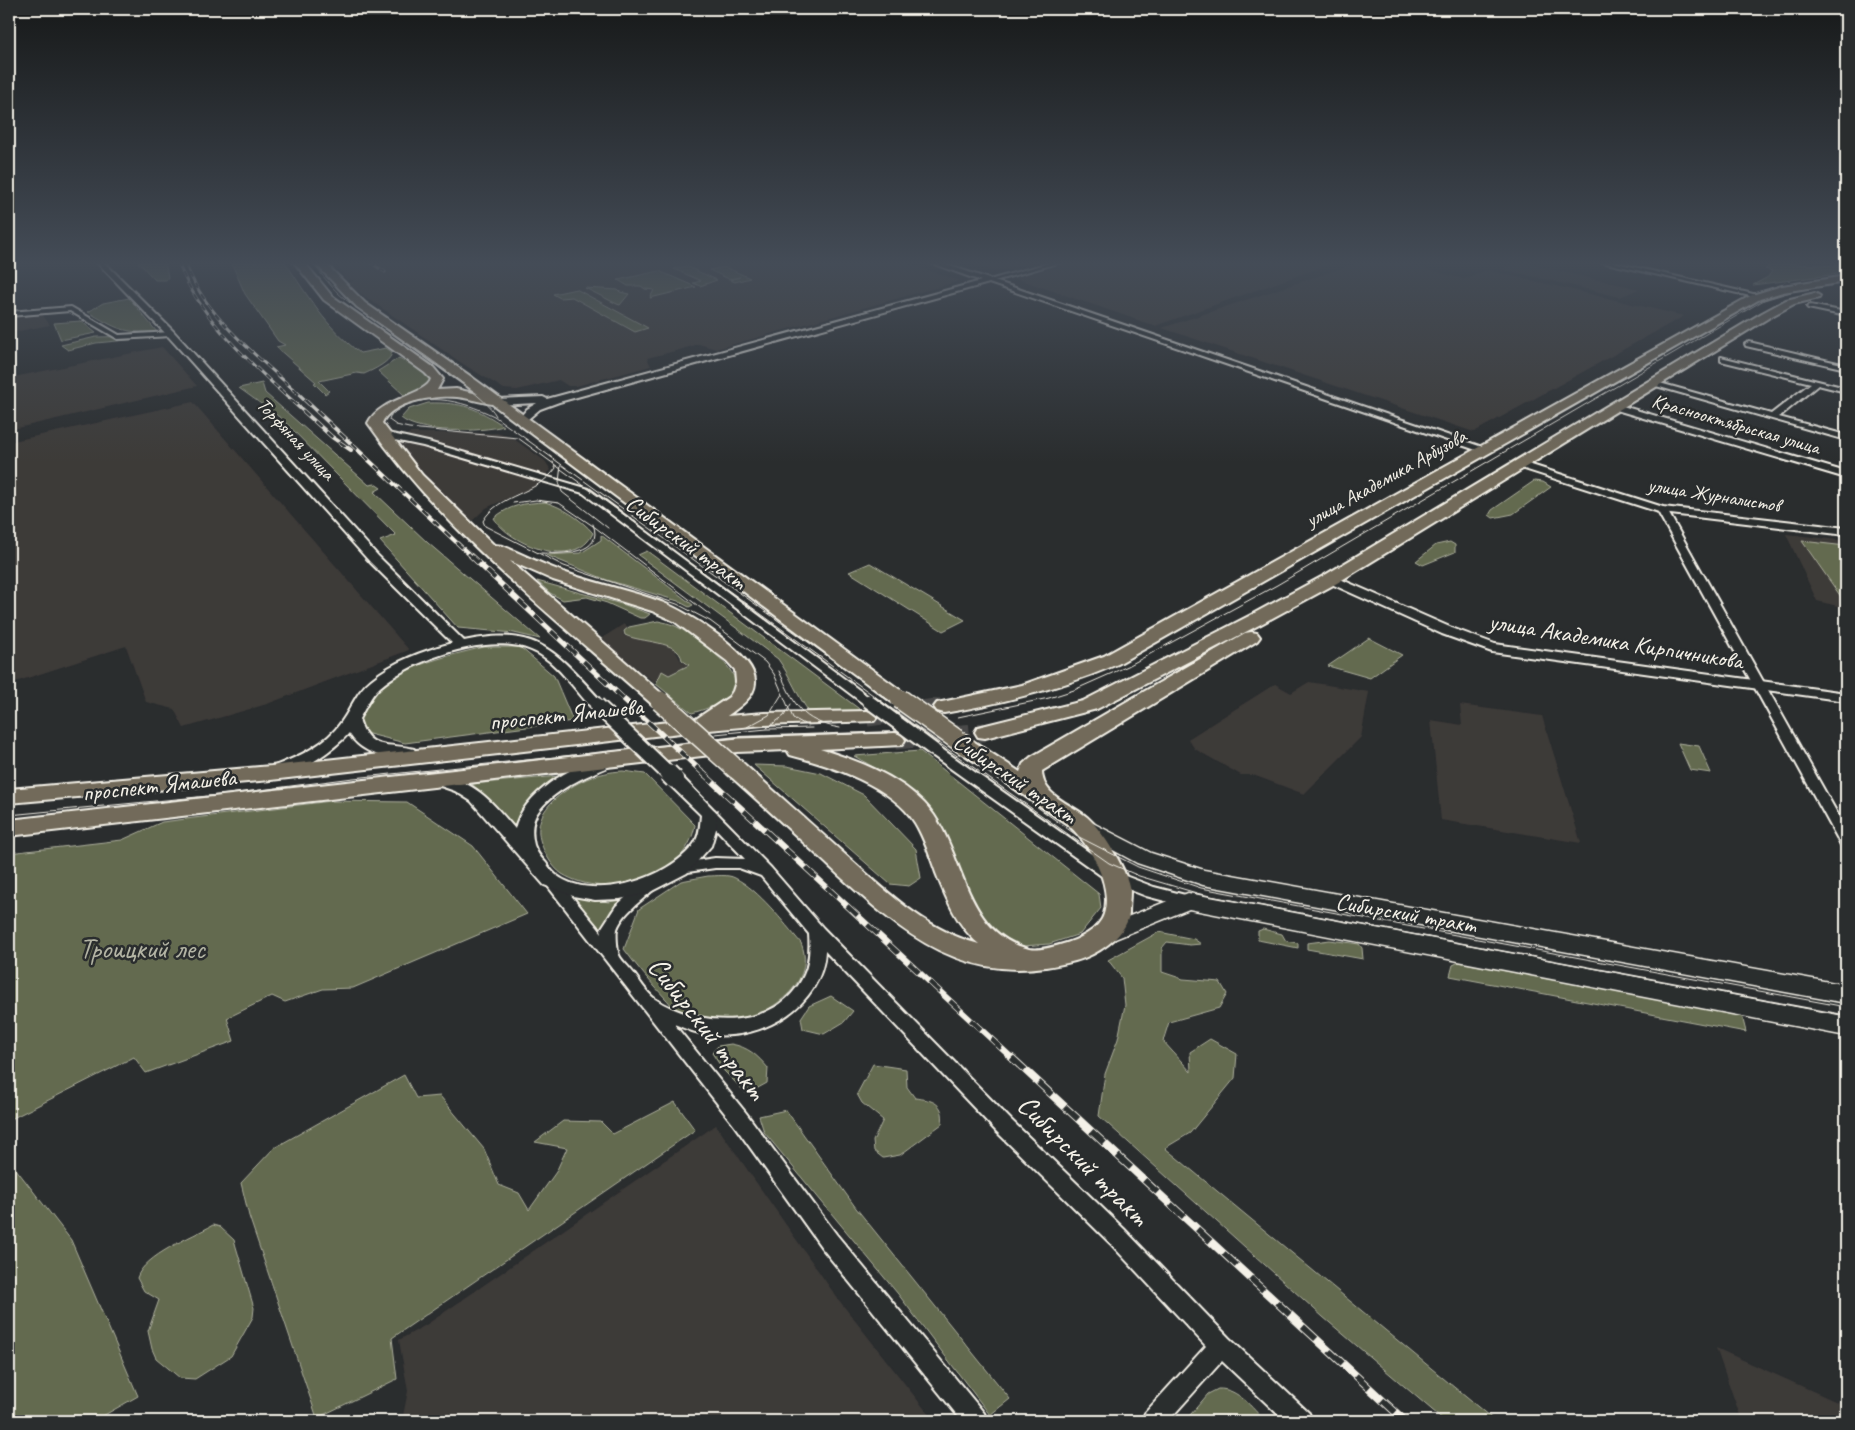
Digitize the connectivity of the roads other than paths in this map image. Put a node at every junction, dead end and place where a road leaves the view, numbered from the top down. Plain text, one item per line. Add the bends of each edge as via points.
1 (105, 329) edge
2 (166, 329) edge
3 (371, 329) edge
4 (394, 329) edge
5 (815, 329) edge
6 (1129, 329) edge
7 (1700, 329) edge
8 (1742, 329) edge
9 (171, 334) junction
10 (1749, 344) dead end
11 (1724, 359) dead end
12 (1846, 367) edge
13 (1817, 382) junction
14 (1653, 384) junction
15 (1846, 390) edge
16 (569, 396) junction
17 (409, 398) junction
18 (496, 402) junction
19 (1616, 407) junction
20 (1773, 418) junction
21 (522, 421) junction
22 (383, 435) junction
23 (1846, 438) edge
24 (1483, 449) junction
25 (1522, 464) junction
26 (1846, 475) edge
27 (1662, 510) junction
28 (1846, 532) edge
29 (480, 540) junction
30 (1331, 579) junction
31 (461, 645) junction
32 (1760, 686) junction
33 (1846, 697) edge
34 (944, 707) tunnel mouth
35 (868, 709) junction
36 (352, 719) junction
37 (698, 725) junction
38 (985, 732) tunnel mouth
39 (895, 740) tunnel mouth
40 (737, 746) junction
41 (439, 754) junction
42 (614, 758) junction
43 (272, 773) junction
44 (433, 778) junction
45 (9, 796) edge
46 (1040, 796) junction
47 (709, 813) junction
48 (1081, 824) junction
49 (9, 828) edge
50 (1846, 840) edge
51 (528, 853) junction
52 (681, 868) junction
53 (766, 872) junction
54 (1115, 878) junction
55 (550, 880) junction
56 (648, 886) junction
57 (1188, 901) junction
58 (817, 932) junction
59 (1105, 935) junction
60 (611, 956) junction
61 (1036, 959) junction
62 (1846, 994) edge
63 (647, 1002) junction
64 (1846, 1026) edge
65 (1221, 1346) junction
66 (976, 1421) edge
67 (1153, 1421) edge
68 (1301, 1421) edge

1 - 9 street via 118,336
2 - 9 street, Торфяная улица
3 - 17 main road via 434,374 436,384
4 - 18 main road, Сибирский тракт
5 - 16 street
6 - 24 street
7 - 24 main road, улица Академика Арбузова
8 - 14 main road
9 - 31 street, Торфяная улица via 374,559
10 - 12 street
11 - 13 street
13 - 15 street
13 - 20 street
14 - 19 main road
14 - 20 street
16 - 18 street via 532,402
16 - 21 street via 536,408 524,415
17 - 18 main road via 451,393
17 - 22 main road via 378,416 375,423
18 - 21 main road, Сибирский тракт
19 - 25 main road
19 - 26 street, Краснооктябрьская улица
20 - 23 street
21 - 46 main road, Сибирский тракт, bridge via 966,746
22 - 29 main road via 416,478
22 - 35 street, Сибирский тракт via 586,491
24 - 34 main road, улица Академика Арбузова via 1111,660 1041,687
25 - 27 street, улица Журналистов
25 - 30 main road
27 - 28 street, улица Журналистов
27 - 32 street
29 - 37 main road via 559,576 680,617 734,657 744,670 746,682 743,691 736,701
29 - 61 main road, bridge via 889,907 927,934 959,949 984,957
30 - 32 street, улица Академика Кирпичникова via 1492,648
30 - 38 main road via 1090,705
30 - 46 main road via 1320,599 1038,762 1031,769 1031,777
31 - 36 street via 409,664 377,682 360,699
31 - 47 street, bridge via 514,640 538,647
32 - 33 street, улица Академика Кирпичникова
32 - 50 street
35 - 37 main road, проспект Ямашева
35 - 54 street, Сибирский тракт, bridge via 934,750
36 - 41 street via 354,733 362,741 386,753
36 - 43 street, проспект Ямашева via 324,750
37 - 41 main road, проспект Ямашева
39 - 40 main road, проспект Ямашева
40 - 42 main road, проспект Ямашева
40 - 61 main road via 803,751 842,763 880,781 924,818 975,928 989,941 1010,952
41 - 43 main road, проспект Ямашева
42 - 44 main road, проспект Ямашева
42 - 51 street, проспект Ямашева via 544,795 523,826 522,840
43 - 45 main road, проспект Ямашева
44 - 49 main road, проспект Ямашева
44 - 51 street, проспект Ямашева via 462,787 477,797
46 - 48 main road, Сибирский тракт
47 - 52 street, Сибирский тракт via 702,846
47 - 53 street, Сибирский тракт
48 - 54 main road via 1104,854
48 - 62 main road, Сибирский тракт via 1144,858 1203,876
51 - 55 street, Сибирский тракт
52 - 53 street, Сибирский тракт via 740,863
52 - 56 street, Сибирский тракт
53 - 58 street, Сибирский тракт
54 - 57 street, Сибирский тракт via 1151,892
54 - 59 main road via 1118,903 1115,918
55 - 56 street, Сибирский тракт via 595,893
55 - 60 street, Сибирский тракт
56 - 60 street, Сибирский тракт via 621,910 609,929
57 - 59 main road
57 - 64 main road, Сибирский тракт
58 - 63 street via 816,962 810,981 793,1001 771,1017 744,1026 712,1028 681,1019
58 - 65 street, Сибирский тракт
59 - 61 main road via 1072,954
60 - 63 street, Сибирский тракт
63 - 66 street, Сибирский тракт via 740,1119 828,1241
65 - 67 street
65 - 68 street, Сибирский тракт

